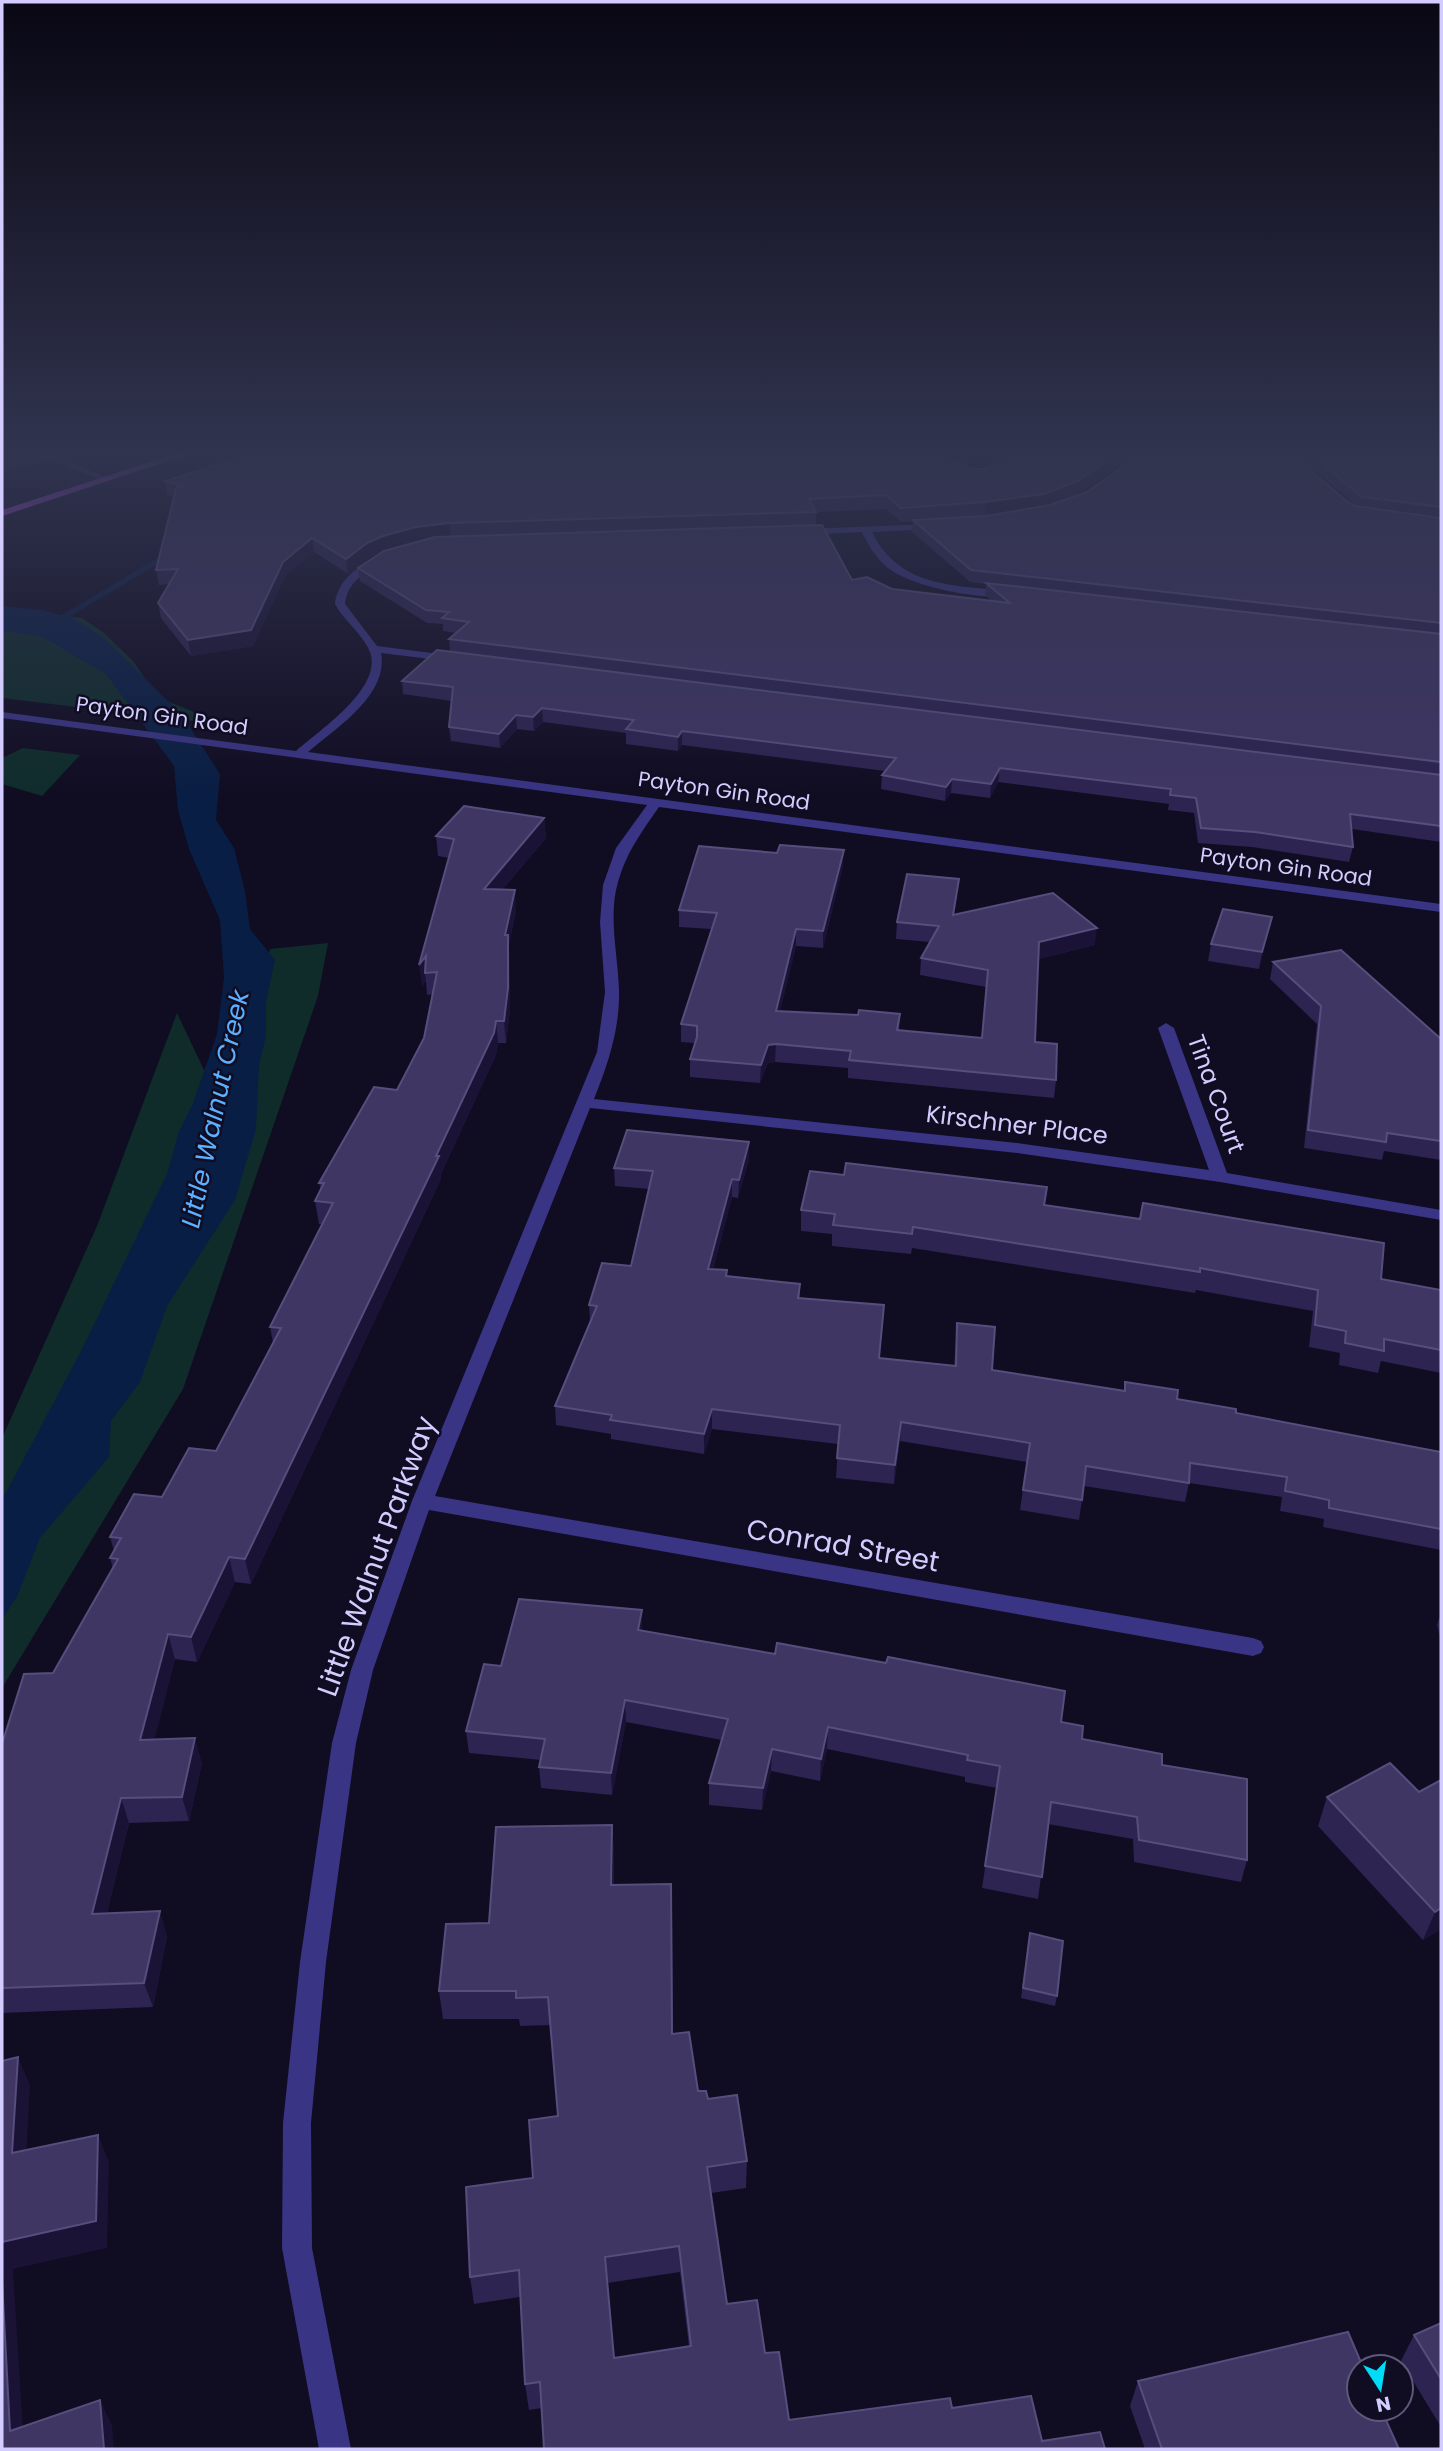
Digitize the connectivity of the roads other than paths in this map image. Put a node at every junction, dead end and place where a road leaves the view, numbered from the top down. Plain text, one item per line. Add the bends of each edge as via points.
1 (367, 567) edge
2 (894, 567) edge
3 (1021, 595) edge
4 (375, 649) junction
5 (472, 661) edge
6 (2, 715) edge
7 (299, 754) junction
8 (657, 802) junction
9 (1441, 908) edge
10 (1166, 1028) dead end
11 (584, 1103) junction
12 (1220, 1177) junction
13 (1441, 1215) edge
14 (422, 1501) junction
15 (1253, 1647) dead end
16 (335, 2449) edge

1 - 4 street via 340,594 339,603 346,618
2 - 3 street via 945,586
4 - 5 street
4 - 7 street via 378,668 371,684
6 - 7 street, Payton Gin Road
7 - 8 street, Payton Gin Road
8 - 9 street, Payton Gin Road
8 - 11 street, Little Walnut Parkway via 623,848 610,885 607,922 612,992 605,1052
10 - 12 street, Tina Court
11 - 12 street, Kirschner Place via 1017,1148
11 - 14 street, Little Walnut Parkway
12 - 13 street, Kirschner Place
14 - 15 street, Conrad Street
14 - 16 street, Little Walnut Parkway via 362,1670 344,1743 313,1962 297,2123 297,2248

